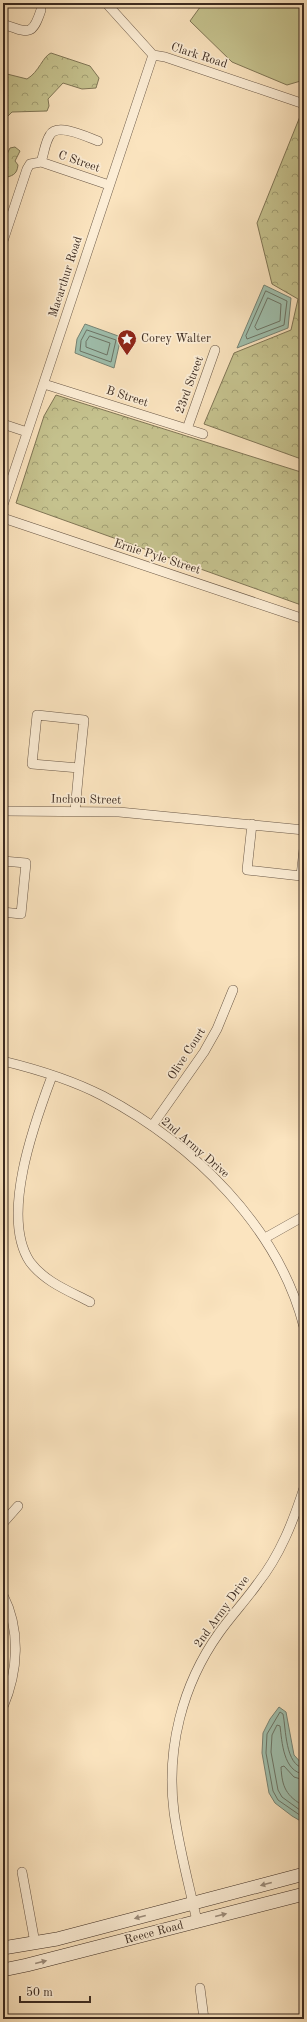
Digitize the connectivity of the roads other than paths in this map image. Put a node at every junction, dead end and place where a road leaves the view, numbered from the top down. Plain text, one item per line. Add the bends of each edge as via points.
1 (106, 3) edge
2 (42, 10) dead end
3 (3, 24) edge
4 (153, 55) junction
5 (304, 104) edge
6 (98, 141) dead end
7 (41, 162) junction
8 (109, 185) junction
9 (6, 221) edge
10 (3, 241) edge
11 (215, 350) dead end
12 (44, 384) junction
13 (3, 424) edge
14 (187, 429) junction
15 (27, 432) junction
16 (203, 434) dead end
17 (3, 505) edge
18 (3, 518) edge
19 (304, 619) edge
20 (79, 768) junction
21 (3, 811) edge
22 (76, 811) junction
23 (252, 824) junction
24 (304, 830) edge
25 (304, 849) edge
26 (3, 861) edge
27 (3, 912) edge
28 (233, 990) dead end
29 (3, 1061) edge
30 (52, 1076) junction
31 (152, 1126) junction
32 (304, 1216) edge
33 (265, 1238) junction
34 (90, 1302) dead end
35 (304, 1327) edge
36 (304, 1488) edge
37 (18, 1506) dead end
38 (3, 1523) edge
39 (3, 1595) edge
40 (3, 1707) edge
41 (22, 1872) dead end
42 (304, 1874) edge
43 (304, 1894) edge
44 (193, 1903) junction
45 (197, 1921) junction
46 (35, 1943) junction
47 (3, 1948) edge
48 (3, 1970) edge
49 (200, 1988) dead end
50 (204, 2019) edge

1 - 4 street, Clark Road
2 - 3 street via 36,26 30,30 22,31
4 - 5 street, Clark Road
4 - 8 street, Macarthur Road
6 - 7 street via 62,129 55,130 50,135
7 - 8 street, C Street
7 - 9 street via 30,164 27,169
8 - 12 street, Macarthur Road
9 - 10 street
11 - 14 street, 23rd Street
12 - 14 street, B Street
12 - 15 street, Macarthur Road
13 - 15 street
14 - 16 street, B Street
15 - 17 street, Macarthur Road
18 - 19 street, Ernie Pyle Street
20 - 20 street via 84,720 37,715 32,764
20 - 22 street
21 - 22 street, Inchon Street
22 - 23 street, Inchon Street
23 - 24 street, Inchon Street
23 - 25 street via 247,870 301,876
26 - 27 street via 26,863 21,914
28 - 31 street, Olive Court via 217,1029 204,1052
29 - 30 street, 2nd Army Drive
30 - 31 street, 2nd Army Drive via 101,1096
30 - 34 street via 34,1123 22,1169 17,1207 17,1235 30,1262 40,1273 53,1283
31 - 33 street, 2nd Army Drive via 212,1178
32 - 33 street
33 - 35 street, 2nd Army Drive via 293,1293
36 - 44 street, 2nd Army Drive via 286,1536 269,1568 215,1639 198,1667 183,1703 174,1749 172,1794
37 - 38 street
39 - 40 street via 10,1615 16,1648 13,1679
41 - 46 street
42 -> 44 street, Reece Road
45 -> 43 street, Reece Road
44 - 45 street, 2nd Army Drive
44 -> 46 street, Reece Road
48 -> 45 street, Reece Road
46 - 47 street, Reece Road
49 - 50 street

